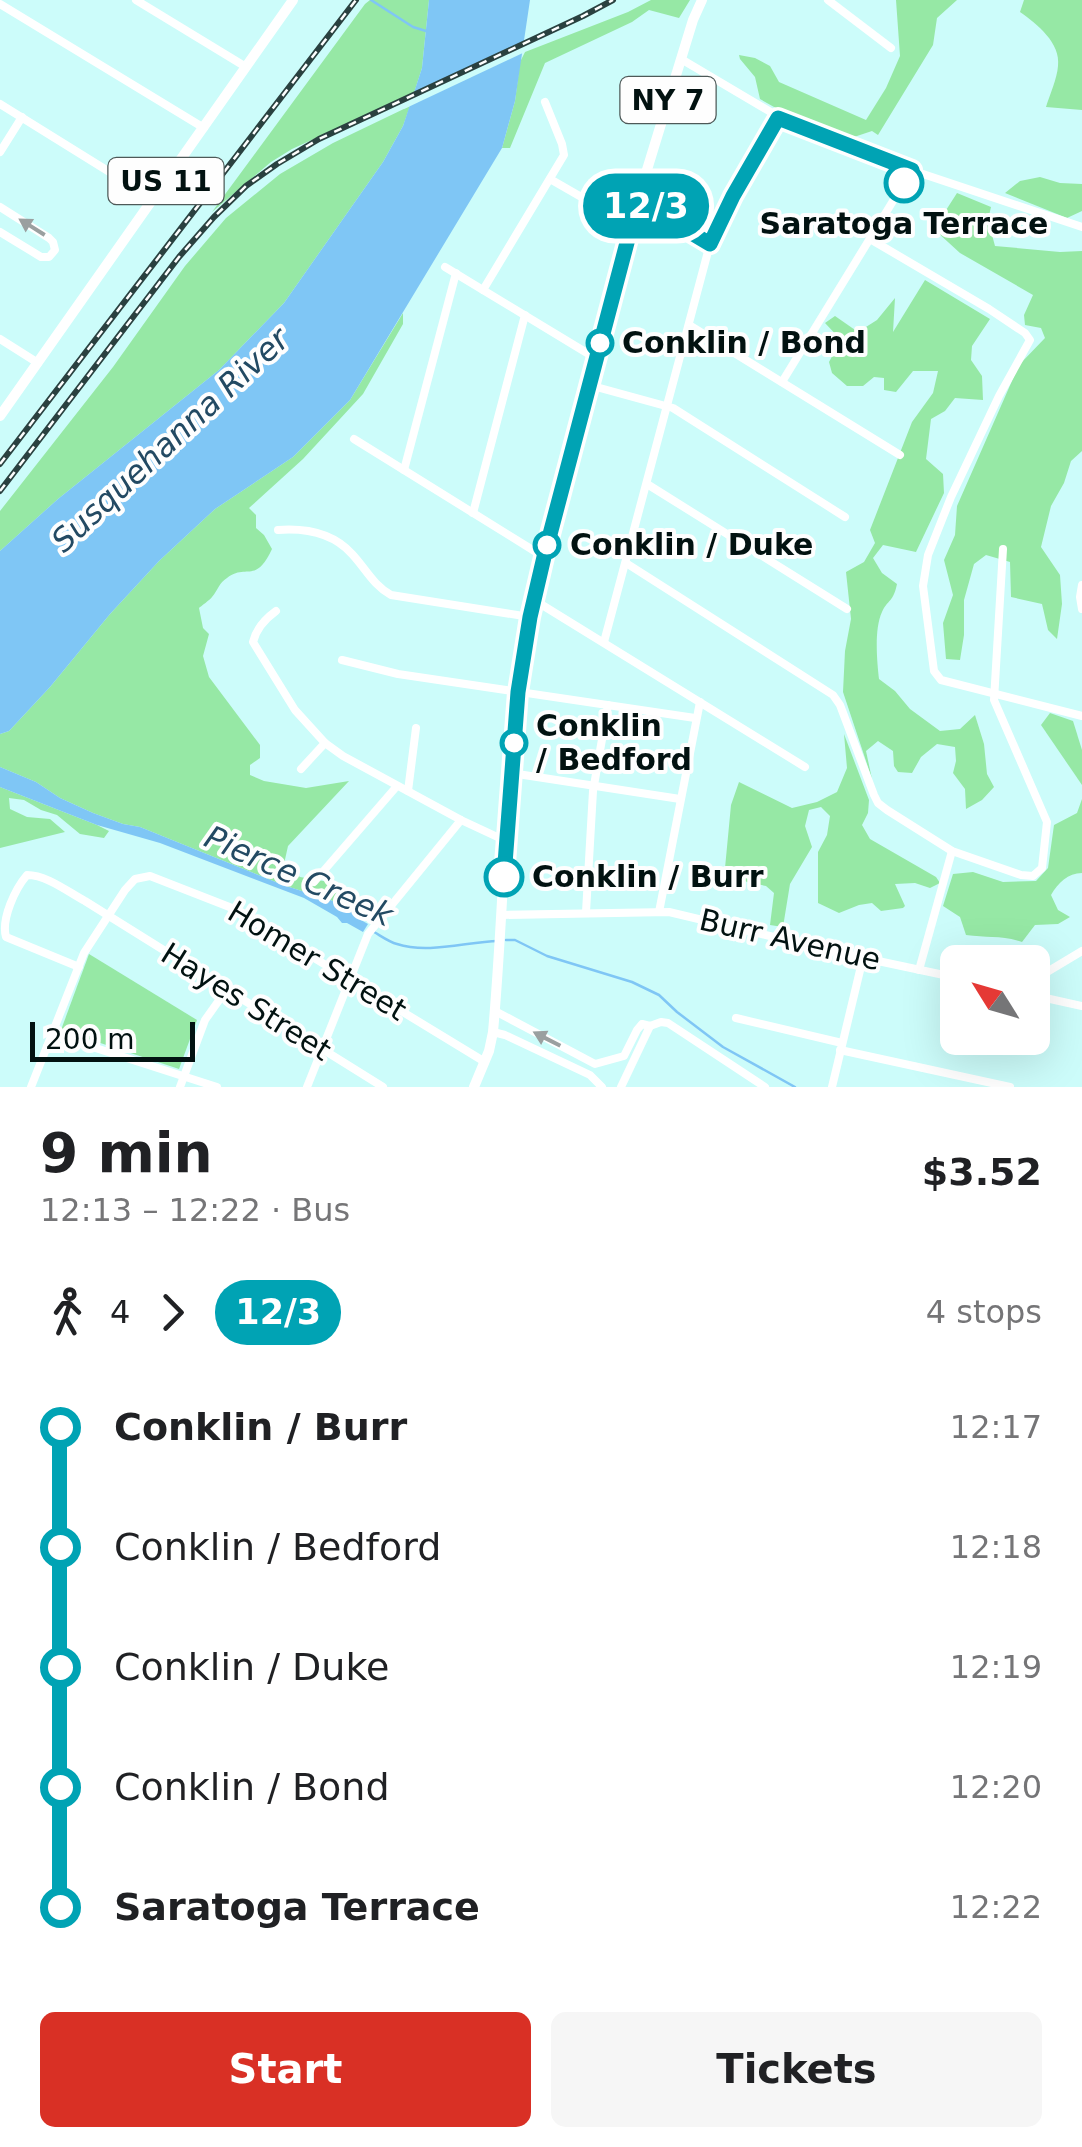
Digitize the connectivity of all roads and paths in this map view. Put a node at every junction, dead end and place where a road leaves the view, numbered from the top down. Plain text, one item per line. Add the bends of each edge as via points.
1 (136, 0) edge
2 (293, 0) edge
3 (702, 0) edge
4 (828, 0) edge
5 (0, 4) edge
6 (891, 48) dead end
7 (680, 59) junction
8 (246, 67) junction
9 (545, 102) dead end
10 (2, 108) edge
11 (22, 116) junction
12 (778, 118) junction
13 (204, 128) junction
14 (0, 152) edge
15 (912, 170) junction
16 (550, 179) junction
17 (153, 199) junction
18 (638, 201) junction
19 (0, 207) edge
20 (630, 226) junction
21 (1082, 227) edge
22 (0, 232) edge
23 (870, 239) junction
24 (710, 244) junction
25 (445, 266) dead end
26 (456, 273) junction
27 (483, 290) junction
28 (525, 316) junction
29 (688, 325) junction
30 (0, 339) edge
31 (596, 357) junction
32 (38, 363) junction
33 (782, 382) junction
34 (589, 385) junction
35 (667, 406) junction
36 (0, 416) edge
37 (354, 439) dead end
38 (900, 456) dead end
39 (404, 470) junction
40 (646, 484) junction
41 (473, 513) junction
42 (845, 517) dead end
43 (278, 530) dead end
44 (1003, 549) dead end
45 (544, 557) junction
46 (626, 562) junction
47 (1082, 585) edge
48 (534, 600) junction
49 (848, 608) dead end
50 (1082, 609) edge
51 (276, 611) dead end
52 (530, 617) junction
53 (604, 642) junction
54 (342, 660) dead end
55 (518, 692) junction
56 (994, 693) junction
57 (700, 702) junction
58 (608, 705) junction
59 (1082, 716) edge
60 (695, 718) junction
61 (416, 728) dead end
62 (325, 743) junction
63 (805, 768) dead end
64 (301, 769) dead end
65 (511, 773) junction
66 (397, 786) junction
67 (594, 786) junction
68 (408, 792) junction
69 (680, 799) junction
70 (462, 820) junction
71 (506, 841) junction
72 (952, 851) junction
73 (314, 882) dead end
74 (586, 912) junction
75 (659, 912) junction
76 (501, 915) junction
77 (108, 916) junction
78 (1082, 951) edge
79 (863, 958) junction
80 (78, 967) junction
81 (919, 970) junction
82 (1050, 970) edge
83 (940, 974) edge
84 (350, 980) junction
85 (226, 989) junction
86 (1050, 999) edge
87 (1082, 1006) edge
88 (495, 1011) junction
89 (736, 1018) dead end
90 (650, 1026) junction
91 (493, 1032) junction
92 (52, 1034) junction
93 (841, 1047) junction
94 (322, 1049) junction
95 (624, 1056) junction
96 (484, 1062) junction
97 (596, 1064) junction
98 (632, 1064) junction
99 (590, 1075) junction
100 (184, 1076) junction
101 (32, 1087) edge
102 (180, 1087) edge
103 (217, 1087) edge
104 (306, 1087) edge
105 (384, 1087) edge
106 (474, 1087) edge
107 (602, 1087) edge
108 (621, 1087) edge
109 (765, 1087) edge
110 (832, 1087) edge
111 (1010, 1087) edge

1 - 8 street
2 - 8 main road, US 11
3 - 7 main road, NY 7
4 - 6 street
5 - 13 street
7 - 12 street
7 - 18 main road, NY 7
8 - 13 main road, US 11
9 - 16 street via 564,155
10 - 11 street
11 - 14 street
11 - 17 street
12 - 15 street
12 - 24 street
13 - 17 main road, US 11
15 - 21 street
15 - 23 street
16 - 20 street
16 - 27 street
17 - 32 main road, US 11
18 - 20 main road, NY 7
18 - 24 street
22 -> 19 street via 41,258 55,250 49,238
20 - 31 main road, NY 7
23 - 33 street
23 - 56 street via 1030,340 951,497 923,586 937,677
24 - 29 street
25 - 26 street
26 - 27 street
26 - 39 street
27 - 28 street
28 - 31 street
28 - 41 street
29 - 33 street
29 - 35 street
30 - 32 street
31 - 34 main road, NY 7
32 - 36 main road, US 11
33 - 38 street
34 - 35 street
34 - 45 main road, NY 7
35 - 40 street
35 - 42 street
37 - 39 street
39 - 41 street
40 - 46 street
40 - 49 street
41 - 45 street
43 - 52 street via 329,538 391,595
44 - 56 street
45 - 48 main road, NY 7
46 - 53 street
46 - 72 street via 833,694 878,802
47 - 50 street
48 - 52 main road, NY 7
48 - 53 street
51 - 62 street via 253,642
52 - 55 main road, NY 7
53 - 57 street
54 - 55 street
55 - 58 street
55 - 65 main road, NY 7
56 - 59 street
56 - 72 street via 1047,822 1042,868 1029,876
57 - 60 street
57 - 63 street
58 - 60 street
58 - 67 street
60 - 69 street
61 - 68 street
62 - 64 street
62 - 66 street
65 - 67 street
65 - 71 main road, NY 7
66 - 68 street
66 - 73 street
67 - 69 street
67 - 74 street
68 - 70 street
69 - 75 street
70 - 71 street
70 - 84 street via 376,922
71 - 76 main road, NY 7
72 - 81 street
74 - 75 street, Burr Avenue
74 - 76 street, Burr Avenue
75 - 79 street, Burr Avenue
76 - 88 main road, NY 7
77 - 80 street
77 - 80 street, Hayes Street via 44,878 23,878 6,937
77 - 84 street, Homer Street via 125,890 141,877 154,877 220,902
77 - 85 street, Hayes Street
78 - 82 street
79 - 81 street, Burr Avenue
79 - 93 street
80 - 92 street
81 - 83 street, Burr Avenue
84 - 94 street
84 - 96 street, Homer Street
85 - 94 street, Hayes Street
85 - 100 street via 205,1020
86 - 87 street
88 - 91 main road, NY 7
97 -> 88 street
89 - 93 street
90 - 95 street via 639,1026
90 - 98 street
90 - 109 street via 668,1024
91 - 96 main road, NY 7
91 - 99 street
92 - 100 street
92 - 101 street
93 - 110 street
93 - 111 street
94 - 104 street
94 - 105 street, Hayes Street
95 - 97 street
95 - 98 street
96 - 106 main road, NY 7
97 - 99 street
98 - 108 street
99 - 107 street
100 - 102 street
100 - 103 street

